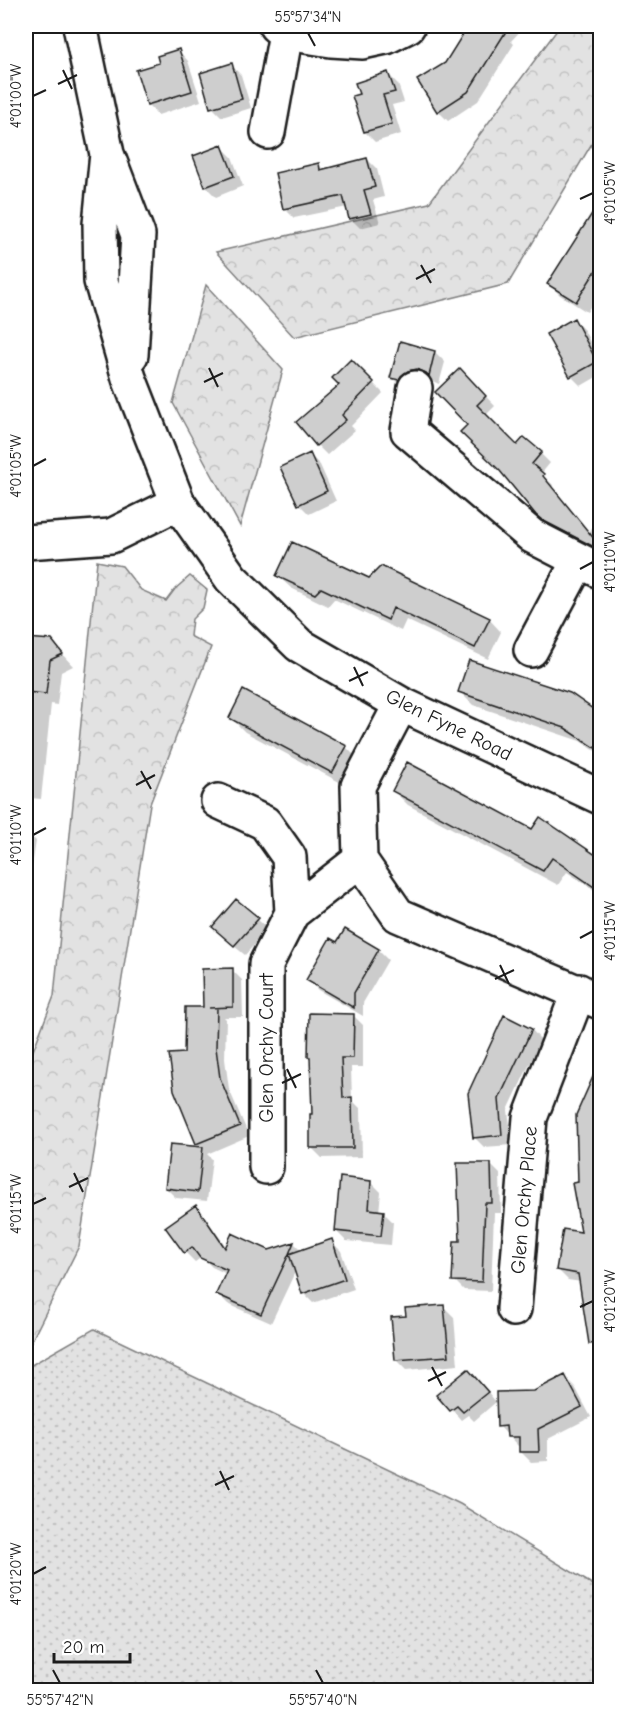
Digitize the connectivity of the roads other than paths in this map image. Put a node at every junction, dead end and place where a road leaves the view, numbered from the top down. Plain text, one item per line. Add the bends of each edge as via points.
1 (80, 26) edge
2 (408, 26) edge
3 (281, 29) edge
4 (268, 132) dead end
5 (415, 388) dead end
6 (178, 503) junction
7 (26, 542) edge
8 (590, 566) edge
9 (531, 650) dead end
10 (401, 704) junction
11 (600, 797) edge
12 (218, 801) dead end
13 (360, 860) junction
14 (292, 913) junction
15 (590, 997) edge
16 (266, 1167) dead end
17 (514, 1309) dead end

1 - 6 street, Glen Fyne Road via 107,154 100,224 101,281 129,378
2 - 3 street via 363,42 331,40
3 - 4 street
5 - 8 street via 408,431 532,536
6 - 7 street via 111,536
6 - 10 street, Glen Fyne Road via 231,578 299,645
8 - 9 street
10 - 11 street, Glen Fyne Road
10 - 13 street via 358,786
12 - 14 street via 265,823 289,857
13 - 14 street, Glen Orchy Court
13 - 15 street via 398,915
14 - 16 street, Glen Orchy Court via 266,964
15 - 17 street, Glen Orchy Place via 530,1118

